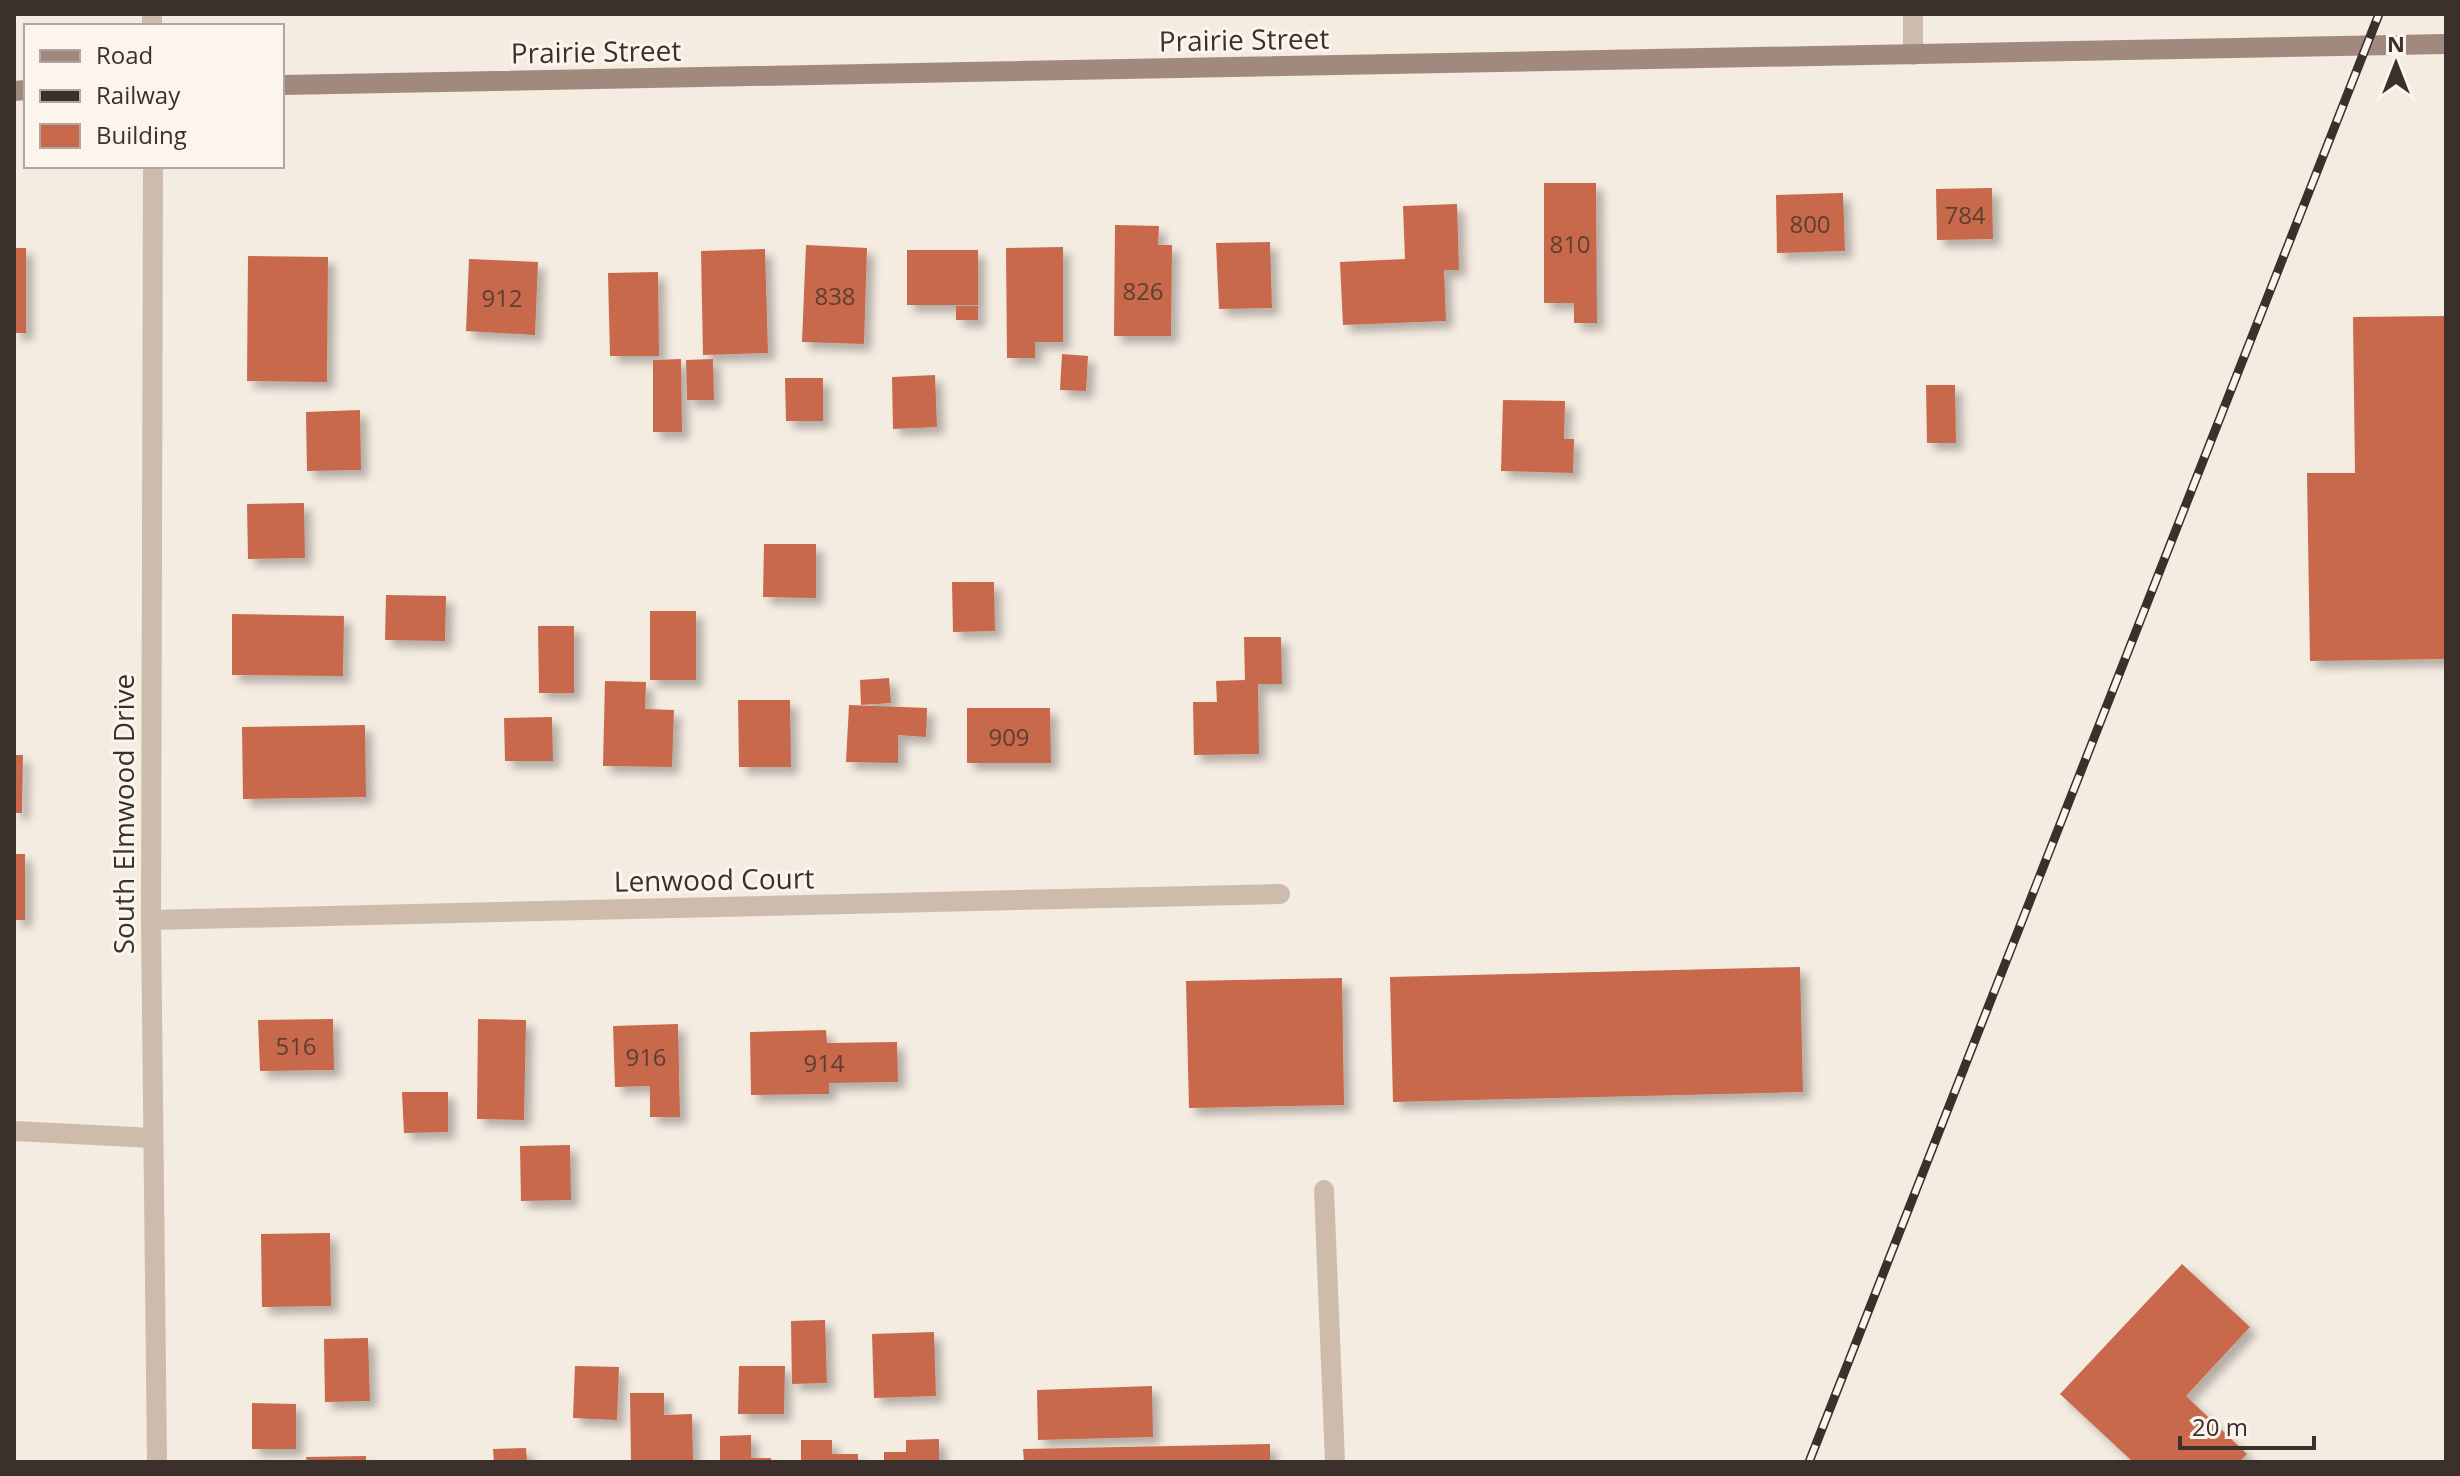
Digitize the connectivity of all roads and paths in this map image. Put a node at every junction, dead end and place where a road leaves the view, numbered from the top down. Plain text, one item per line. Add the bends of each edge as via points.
1 (1913, 14) edge
2 (2446, 44) edge
3 (1913, 55) junction
4 (284, 85) edge
5 (153, 168) edge
6 (1280, 894) dead end
7 (151, 920) junction
8 (14, 1131) edge
9 (153, 1138) junction
10 (1324, 1190) dead end
11 (157, 1462) edge
12 (1335, 1462) edge

1 - 3 street
2 - 3 street, Prairie Street
3 - 4 street, Prairie Street
5 - 7 street, South Elmwood Drive
6 - 7 street, Lenwood Court
7 - 9 street, South Elmwood Drive
8 - 9 street
9 - 11 street, South Elmwood Drive
10 - 12 street

